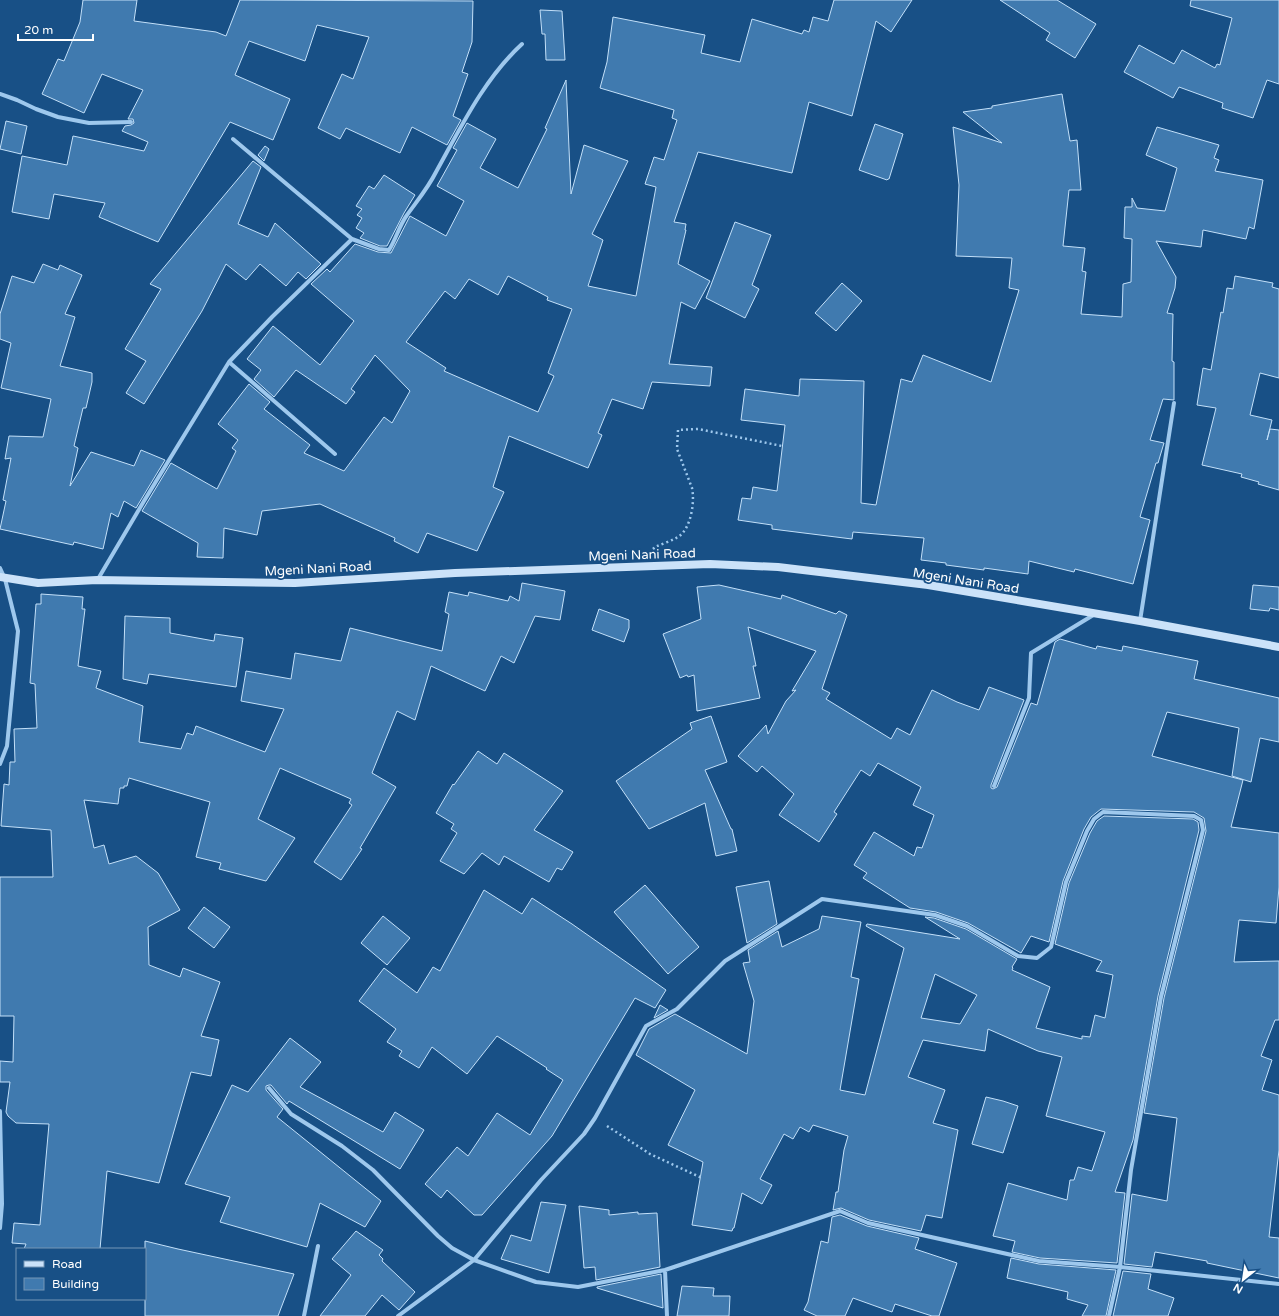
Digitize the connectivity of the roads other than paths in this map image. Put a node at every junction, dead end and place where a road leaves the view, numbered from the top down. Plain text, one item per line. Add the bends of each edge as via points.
1 (522, 44) dead end
2 (0, 94) edge
3 (131, 122) dead end
4 (233, 138) dead end
5 (352, 239) junction
6 (229, 362) junction
7 (1174, 403) dead end
8 (335, 454) dead end
9 (0, 568) edge
10 (3, 578) edge
11 (97, 580) junction
12 (1096, 614) junction
13 (1140, 621) junction
14 (1279, 647) edge
15 (0, 764) edge
16 (994, 786) dead end
17 (269, 1088) dead end
18 (0, 1111) edge
19 (0, 1228) edge
20 (318, 1246) dead end
21 (474, 1260) junction
22 (1120, 1267) junction
23 (665, 1270) junction
24 (1279, 1284) edge
25 (304, 1316) edge
26 (398, 1316) edge
27 (667, 1316) edge
28 (1110, 1316) edge

1 - 5 street via 486,86 428,186 406,216 389,250
2 - 3 street via 36,109 89,123
4 - 5 street
5 - 6 street
6 - 8 street
6 - 11 street
7 - 13 street
9 - 10 street
10 - 11 street, Mgeni Nani Road via 38,583
10 - 15 street via 18,631 7,746
11 - 12 street, Mgeni Nani Road via 295,583 455,573 710,564 778,567 928,585
12 - 13 street, Mgeni Nani Road
12 - 16 street via 1031,653 1029,698
13 - 14 street, Mgeni Nani Road
17 - 21 street via 291,1114 342,1146 373,1170 438,1236 452,1248
18 - 19 street
20 - 25 street
21 - 22 street via 541,1180 584,1134 646,1026 677,1008 725,961 822,900 935,915 967,926 1018,956 1037,958 1051,947 1066,882 1094,819 1103,812 1194,816 1200,820 1203,830 1161,998 1131,1170
21 - 23 street via 536,1282 578,1287
21 - 26 street
22 - 23 street via 1039,1261 868,1223 840,1211
22 - 24 street
22 - 28 street
23 - 27 street

